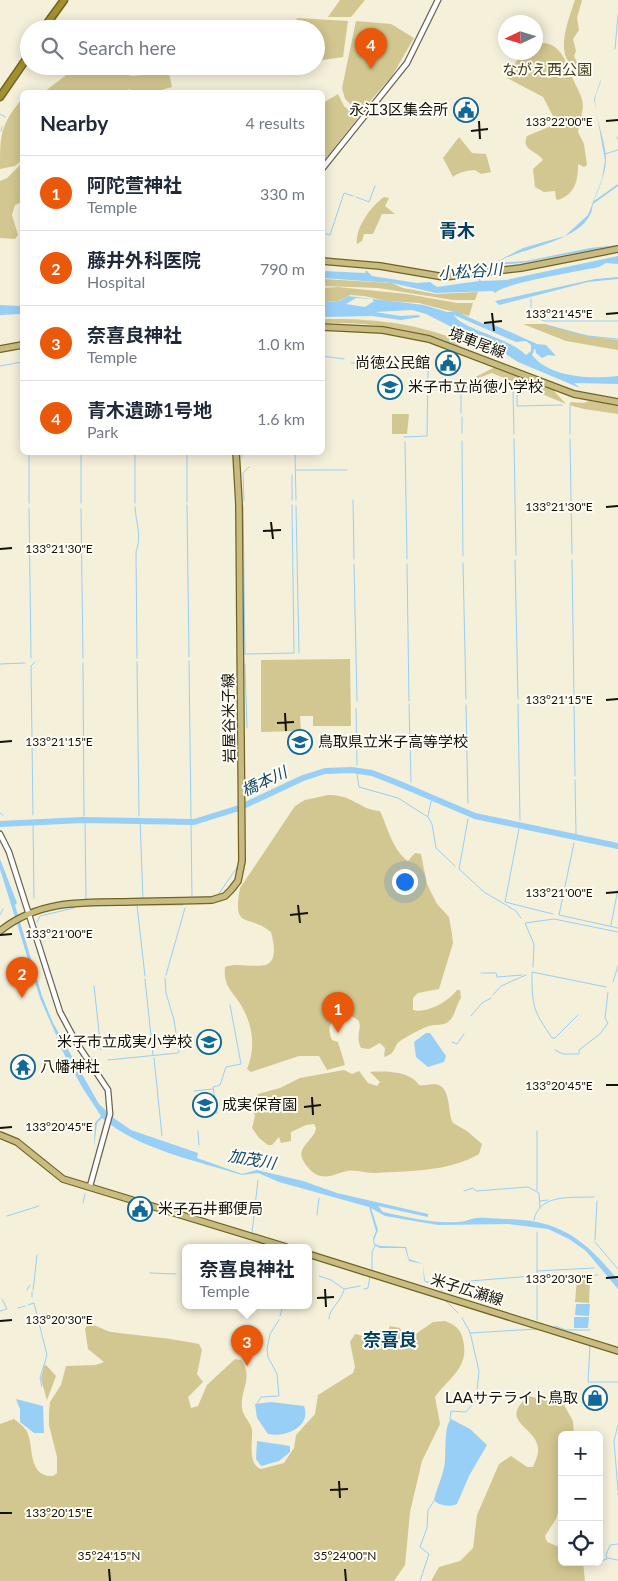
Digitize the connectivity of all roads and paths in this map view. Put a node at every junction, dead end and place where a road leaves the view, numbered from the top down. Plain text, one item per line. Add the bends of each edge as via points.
1 (64, 0) edge
2 (68, 0) edge
3 (438, 0) edge
4 (50, 20) edge
5 (54, 20) edge
6 (20, 62) edge
7 (20, 68) edge
8 (0, 90) edge
9 (0, 97) edge
10 (325, 165) edge
11 (618, 249) edge
12 (325, 261) edge
13 (325, 327) edge
14 (20, 345) edge
15 (0, 349) edge
16 (618, 402) edge
17 (236, 455) edge
18 (0, 834) edge
19 (26, 914) junction
20 (0, 931) edge
21 (0, 1135) edge
22 (90, 1186) junction
23 (276, 1244) edge
24 (312, 1255) edge
25 (618, 1351) edge

1 - 4 highway
2 - 5 highway
3 - 10 street via 407,63
6 - 8 highway
7 - 9 highway
11 - 12 main road via 521,268 444,278
13 - 16 main road, 境車尾線 via 383,330 429,339 574,394
14 - 15 main road
17 - 19 main road, 岩屋谷米子線 via 242,807 241,872 238,881 225,896 204,900 64,903
18 - 19 street via 9,852
19 - 20 main road, 岩屋谷米子線
19 - 22 street via 54,997 76,1042 108,1090 110,1114
21 - 22 main road via 21,1145 55,1174
22 - 23 main road
24 - 25 main road, 米子広瀬線

